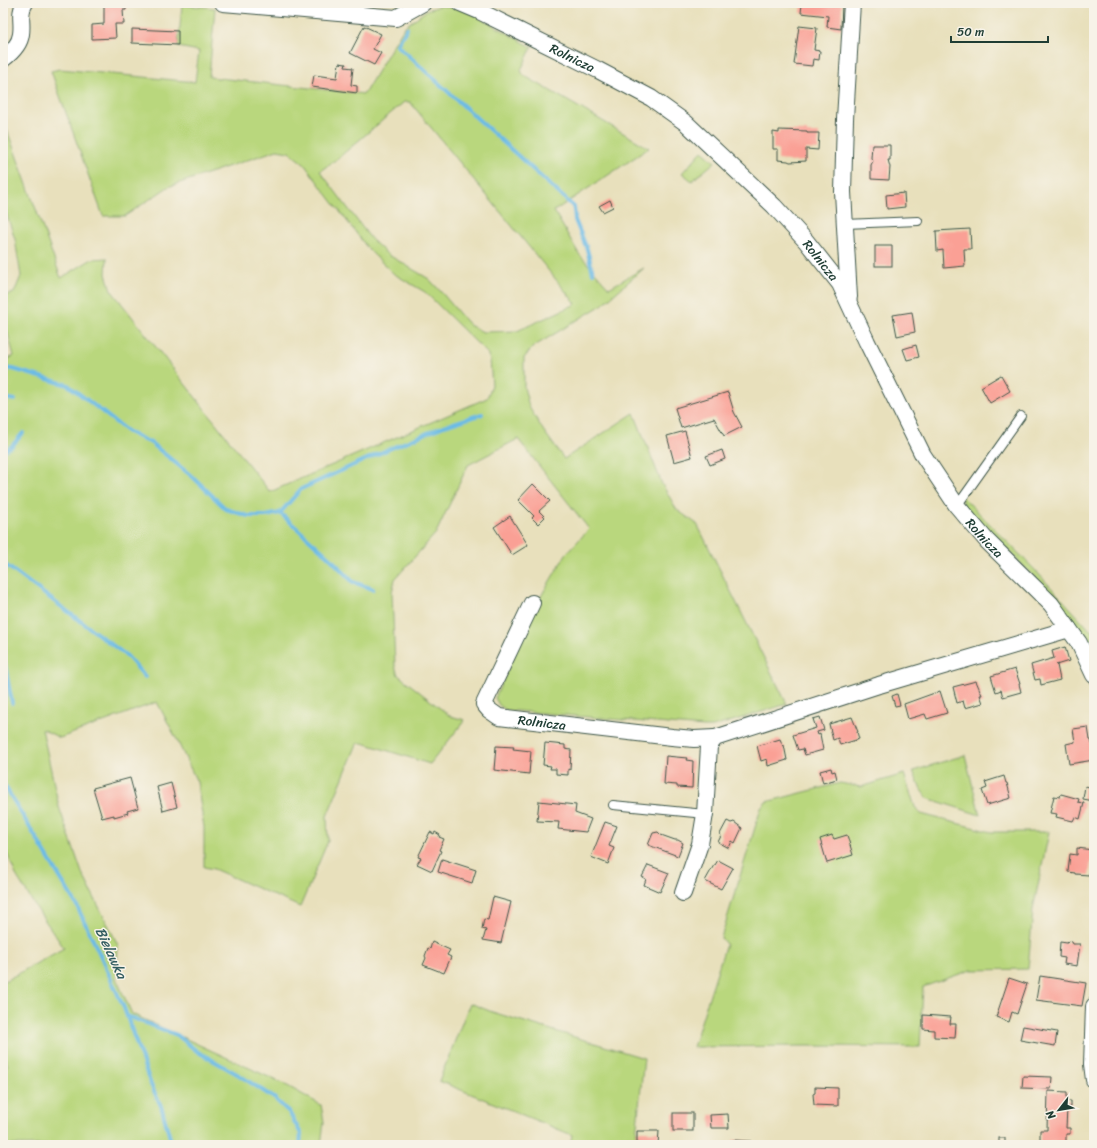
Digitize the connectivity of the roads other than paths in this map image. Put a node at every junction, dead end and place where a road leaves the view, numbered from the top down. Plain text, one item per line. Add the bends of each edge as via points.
1 (25, 3) edge
2 (223, 3) edge
3 (423, 3) edge
4 (460, 3) edge
5 (852, 3) edge
6 (3, 59) edge
7 (918, 221) dead end
8 (845, 224) junction
9 (848, 303) junction
10 (1022, 416) dead end
11 (957, 506) junction
12 (532, 603) dead end
13 (1069, 629) junction
14 (1090, 654) edge
15 (1094, 675) edge
16 (715, 738) junction
17 (613, 805) dead end
18 (706, 814) junction
19 (682, 893) dead end
20 (1094, 1006) edge
21 (1094, 1080) edge

1 - 6 street via 20,10 21,34 15,48
2 - 3 street via 396,18
4 - 9 street, Rolnicza via 651,98 686,123 769,201 806,241 840,284
5 - 8 street via 845,119
7 - 8 lane
8 - 9 street
9 - 11 street, Rolnicza via 923,455
10 - 11 lane
11 - 13 street, Rolnicza via 1051,604
12 - 16 street, Rolnicza via 484,704 489,710 499,717 507,718 672,737
13 - 14 street, Rolnicza
13 - 16 street, Rolnicza via 879,685
14 - 15 street, Rolnicza
16 - 18 street via 709,746
17 - 18 lane
18 - 19 street via 700,844
20 - 21 street

